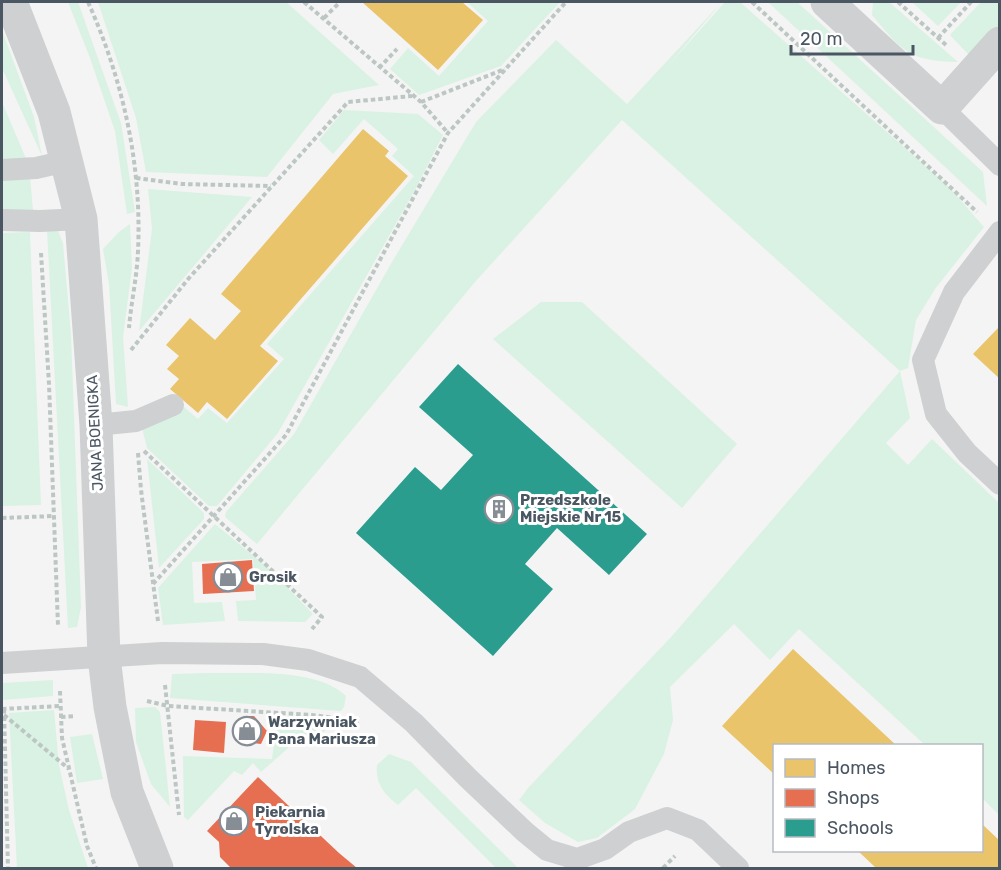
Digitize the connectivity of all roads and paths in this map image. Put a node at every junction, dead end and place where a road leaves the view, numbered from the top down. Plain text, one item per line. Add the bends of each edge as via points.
1 (11, 2) edge
2 (304, 2) edge
3 (340, 2) edge
4 (566, 2) edge
5 (752, 2) edge
6 (827, 2) edge
7 (971, 2) edge
8 (324, 18) junction
9 (938, 38) dead end
10 (999, 43) edge
11 (398, 49) dead end
12 (380, 68) junction
13 (506, 69) junction
14 (412, 96) junction
15 (421, 102) junction
16 (942, 108) junction
17 (448, 133) junction
18 (67, 161) junction
19 (999, 165) edge
20 (2, 170) edge
21 (136, 178) dead end
22 (272, 186) junction
23 (81, 219) junction
24 (2, 220) edge
25 (39, 221) junction
26 (999, 232) edge
27 (131, 350) dead end
28 (173, 405) dead end
29 (96, 425) junction
30 (138, 446) dead end
31 (999, 484) edge
32 (54, 516) junction
33 (214, 516) junction
34 (2, 518) edge
35 (153, 584) dead end
36 (310, 631) dead end
37 (104, 657) junction
38 (59, 659) junction
39 (2, 663) edge
40 (61, 706) junction
41 (110, 707) junction
42 (3, 709) edge
43 (4, 715) junction
44 (61, 717) junction
45 (359, 721) dead end
46 (70, 769) junction
47 (8, 868) edge
48 (96, 868) edge
49 (157, 868) edge
50 (738, 868) edge

1 - 18 street, JANA BOENIGKA via 54,112
2 - 8 path
3 - 8 path
4 - 13 path
5 - 26 path
6 - 16 street
7 - 9 path
8 - 12 path
10 - 16 street
11 - 12 path
12 - 14 path
13 - 15 path
13 - 17 path
14 - 15 path
14 - 22 path via 348,102
15 - 17 path
16 - 19 lane
17 - 33 path via 286,435
18 - 20 lane
18 - 23 street, JANA BOENIGKA
21 - 22 path via 182,184
22 - 27 path
23 - 25 lane
23 - 29 street, JANA BOENIGKA
24 - 25 lane
25 - 32 path
26 - 31 lane via 954,292 923,360 936,414 967,453
28 - 29 lane via 136,421
29 - 37 street, JANA BOENIGKA
30 - 33 path
32 - 34 path
32 - 38 path
33 - 35 path
33 - 36 path via 322,617
37 - 38 lane
37 - 41 street, JANA BOENIGKA
37 - 50 lane via 264,654 308,660 360,677 547,850 577,860 605,849 629,832 667,818 698,830
38 - 39 lane
38 - 40 path
40 - 42 path
40 - 44 path
41 - 44 path via 87,716
41 - 45 path via 143,700 168,706
41 - 49 street, JANA BOENIGKA via 127,792
42 - 43 path
43 - 46 path
43 - 47 path
44 - 46 path
46 - 48 path via 87,846

